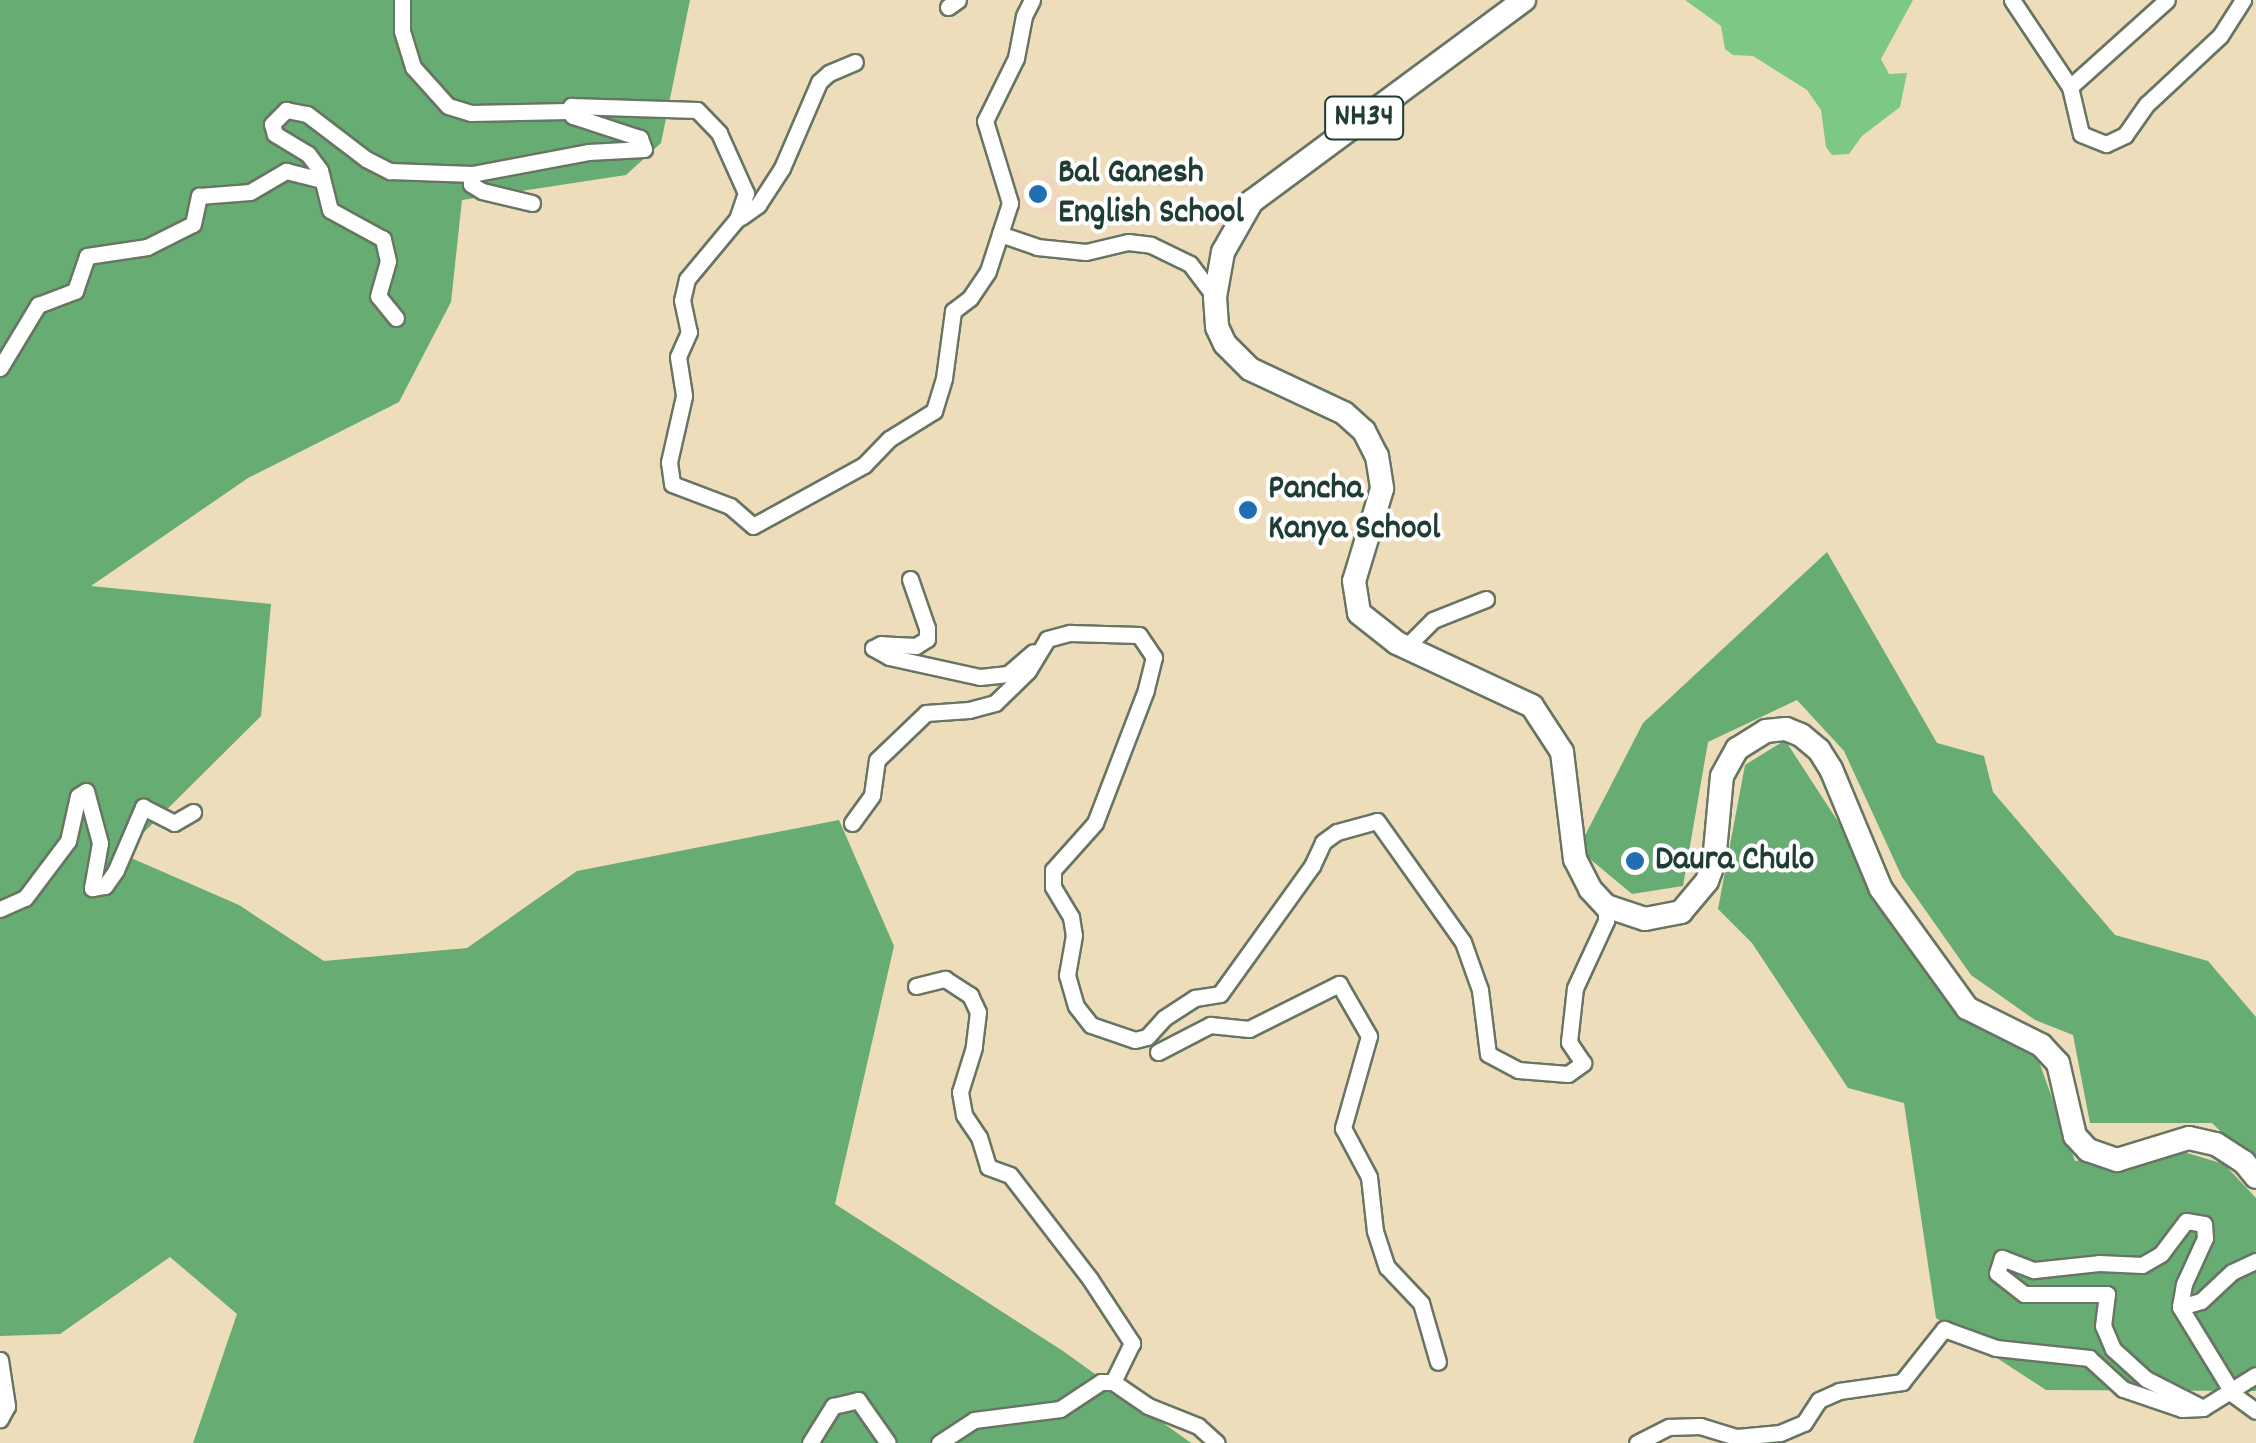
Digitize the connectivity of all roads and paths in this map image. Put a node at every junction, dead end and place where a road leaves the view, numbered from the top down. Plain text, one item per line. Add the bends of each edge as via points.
1 (402, 0) edge
2 (1032, 0) edge
3 (1524, 0) edge
4 (2012, 0) edge
5 (2167, 0) edge
6 (2243, 0) edge
7 (855, 62) dead end
8 (2070, 87) junction
9 (568, 110) junction
10 (472, 174) junction
11 (321, 180) junction
12 (532, 204) dead end
13 (737, 219) junction
14 (1000, 234) junction
15 (1216, 297) junction
16 (396, 318) dead end
17 (0, 368) edge
18 (910, 579) dead end
19 (1486, 599) dead end
20 (1046, 638) junction
21 (1406, 647) junction
22 (193, 812) dead end
23 (852, 823) dead end
24 (1606, 906) junction
25 (0, 909) edge
26 (916, 986) dead end
27 (1158, 1052) dead end
28 (2256, 1177) edge
29 (2256, 1261) edge
30 (2180, 1307) junction
31 (0, 1360) edge
32 (1438, 1362) dead end
33 (2256, 1375) edge
34 (1114, 1382) junction
35 (2233, 1392) junction
36 (2203, 1408) junction
37 (2256, 1411) edge
38 (0, 1419) edge
39 (810, 1443) edge
40 (888, 1443) edge
41 (940, 1443) edge
42 (1217, 1443) edge
43 (1637, 1443) edge

1 - 9 street via 402,32 413,66 448,106 471,113
2 - 14 street via 1016,58 985,121 1010,204
3 - 15 highway, NH34 via 1252,200 1223,252
4 - 8 street
5 - 8 street
6 - 8 street via 2220,36 2147,104 2125,135 2106,144 2082,134
7 - 13 street via 819,82 776,179 758,205
9 - 10 street via 640,138 644,149 588,152
9 - 13 street via 589,104 697,110 719,133 744,182
10 - 11 street via 390,171 306,114 286,110 272,124 275,134 308,154
10 - 12 street via 471,184 482,190
11 - 16 street via 330,210 383,238 388,261 378,296
11 - 17 street via 286,171 250,192 199,196 192,224 146,247 86,256 75,291 38,305
13 - 14 street via 687,279 682,300 689,332 678,358 684,396 669,462 672,484 730,506 753,526 864,465 934,410 953,311 988,271
14 - 15 street via 1037,247 1086,252 1128,242 1151,245 1190,264
15 - 21 highway, NH34 via 1218,327 1236,357 1336,407 1370,440 1382,489 1358,559 1354,598 1366,622
18 - 20 street via 926,639 916,646 873,648 889,657 980,677 1008,674
19 - 21 street via 1433,620
20 - 23 street via 1028,671 995,704 926,712 902,733 877,760 872,795
20 - 24 street via 1139,636 1154,657 1094,823 1054,870 1052,887 1074,935 1067,975 1076,1006 1091,1026 1135,1040 1195,998 1220,994 1324,842 1377,821 1463,942 1480,990 1488,1054 1518,1070 1568,1074 1583,1063 1570,1042 1578,973 1606,921
21 - 24 highway, NH34 via 1522,700 1547,723 1562,752 1575,860
22 - 25 street via 174,823 143,806 116,870 105,886 92,888 100,842 86,790 78,796 68,840 25,898
24 - 28 highway via 1645,919 1681,912 1701,891 1714,862 1722,776 1738,748 1766,731 1801,734 1830,769 1881,889 1967,1008 2041,1045 2058,1063 2075,1136 2088,1150 2117,1160 2189,1138 2216,1144
26 - 34 street via 944,979 970,994 978,1012 960,1092 964,1116 988,1167 1010,1175 1132,1343
27 - 32 street via 1210,1025 1249,1029 1339,984 1369,1036 1343,1128 1369,1177 1387,1268 1422,1302
29 - 30 street via 2232,1272 2201,1301
30 - 35 street
30 - 36 street via 2204,1224 2186,1221 2161,1254 2142,1265 2034,1270 2002,1258 1998,1272 2024,1294 2108,1294 2103,1326 2112,1349 2146,1379
31 - 38 street via 7,1406
33 - 35 street
34 - 41 street via 1101,1382 1060,1409 974,1420
34 - 42 street
35 - 36 street
35 - 37 street
36 - 43 street via 2182,1409 2123,1390 2089,1358 1996,1348 1944,1329 1902,1382 1839,1391 1819,1400 1804,1424 1780,1433 1736,1437 1700,1426 1670,1427
39 - 40 street via 833,1406 858,1400

